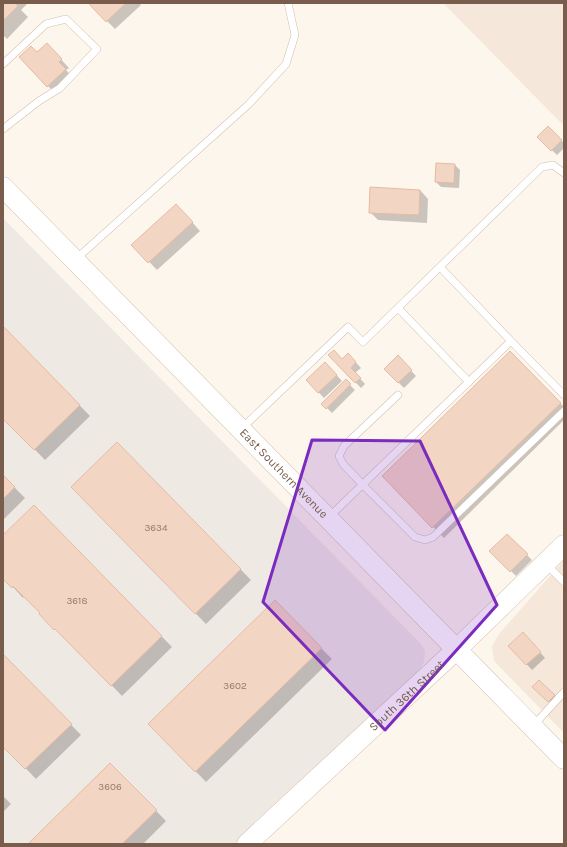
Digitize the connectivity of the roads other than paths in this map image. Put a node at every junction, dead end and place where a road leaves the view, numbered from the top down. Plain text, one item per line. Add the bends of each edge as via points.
1 (288, 3) edge
2 (3, 64) edge
3 (3, 129) edge
4 (564, 173) edge
5 (3, 187) edge
6 (75, 260) junction
7 (440, 267) junction
8 (398, 308) junction
9 (510, 342) junction
10 (469, 382) junction
11 (398, 395) dead end
12 (564, 395) edge
13 (564, 411) edge
14 (241, 429) junction
15 (363, 486) junction
16 (328, 518) junction
17 (564, 545) edge
18 (545, 563) junction
19 (564, 582) edge
20 (457, 649) junction
21 (564, 692) edge
22 (532, 727) junction
23 (564, 759) edge
24 (247, 844) edge

1 - 6 lane via 295,35 286,64 249,104
2 - 3 lane via 46,24 66,19 97,49 60,88
4 - 7 lane via 553,165 542,167
5 - 6 main road, East Southern Avenue
6 - 14 main road, East Southern Avenue
7 - 8 lane
7 - 9 lane
8 - 10 lane
8 - 14 lane via 363,342 348,327
9 - 10 lane
9 - 12 lane
10 - 15 lane
11 - 15 lane via 344,446 339,456
13 - 15 lane via 433,537 425,540 415,537
14 - 16 main road, East Southern Avenue
15 - 16 lane
16 - 20 main road, East Southern Avenue
17 - 18 main road, South 36th Street
18 - 19 lane
18 - 20 main road, South 36th Street
20 - 22 main road, East Southern Avenue
20 - 24 main road, South 36th Street
21 - 22 lane
22 - 23 main road, East Southern Avenue

